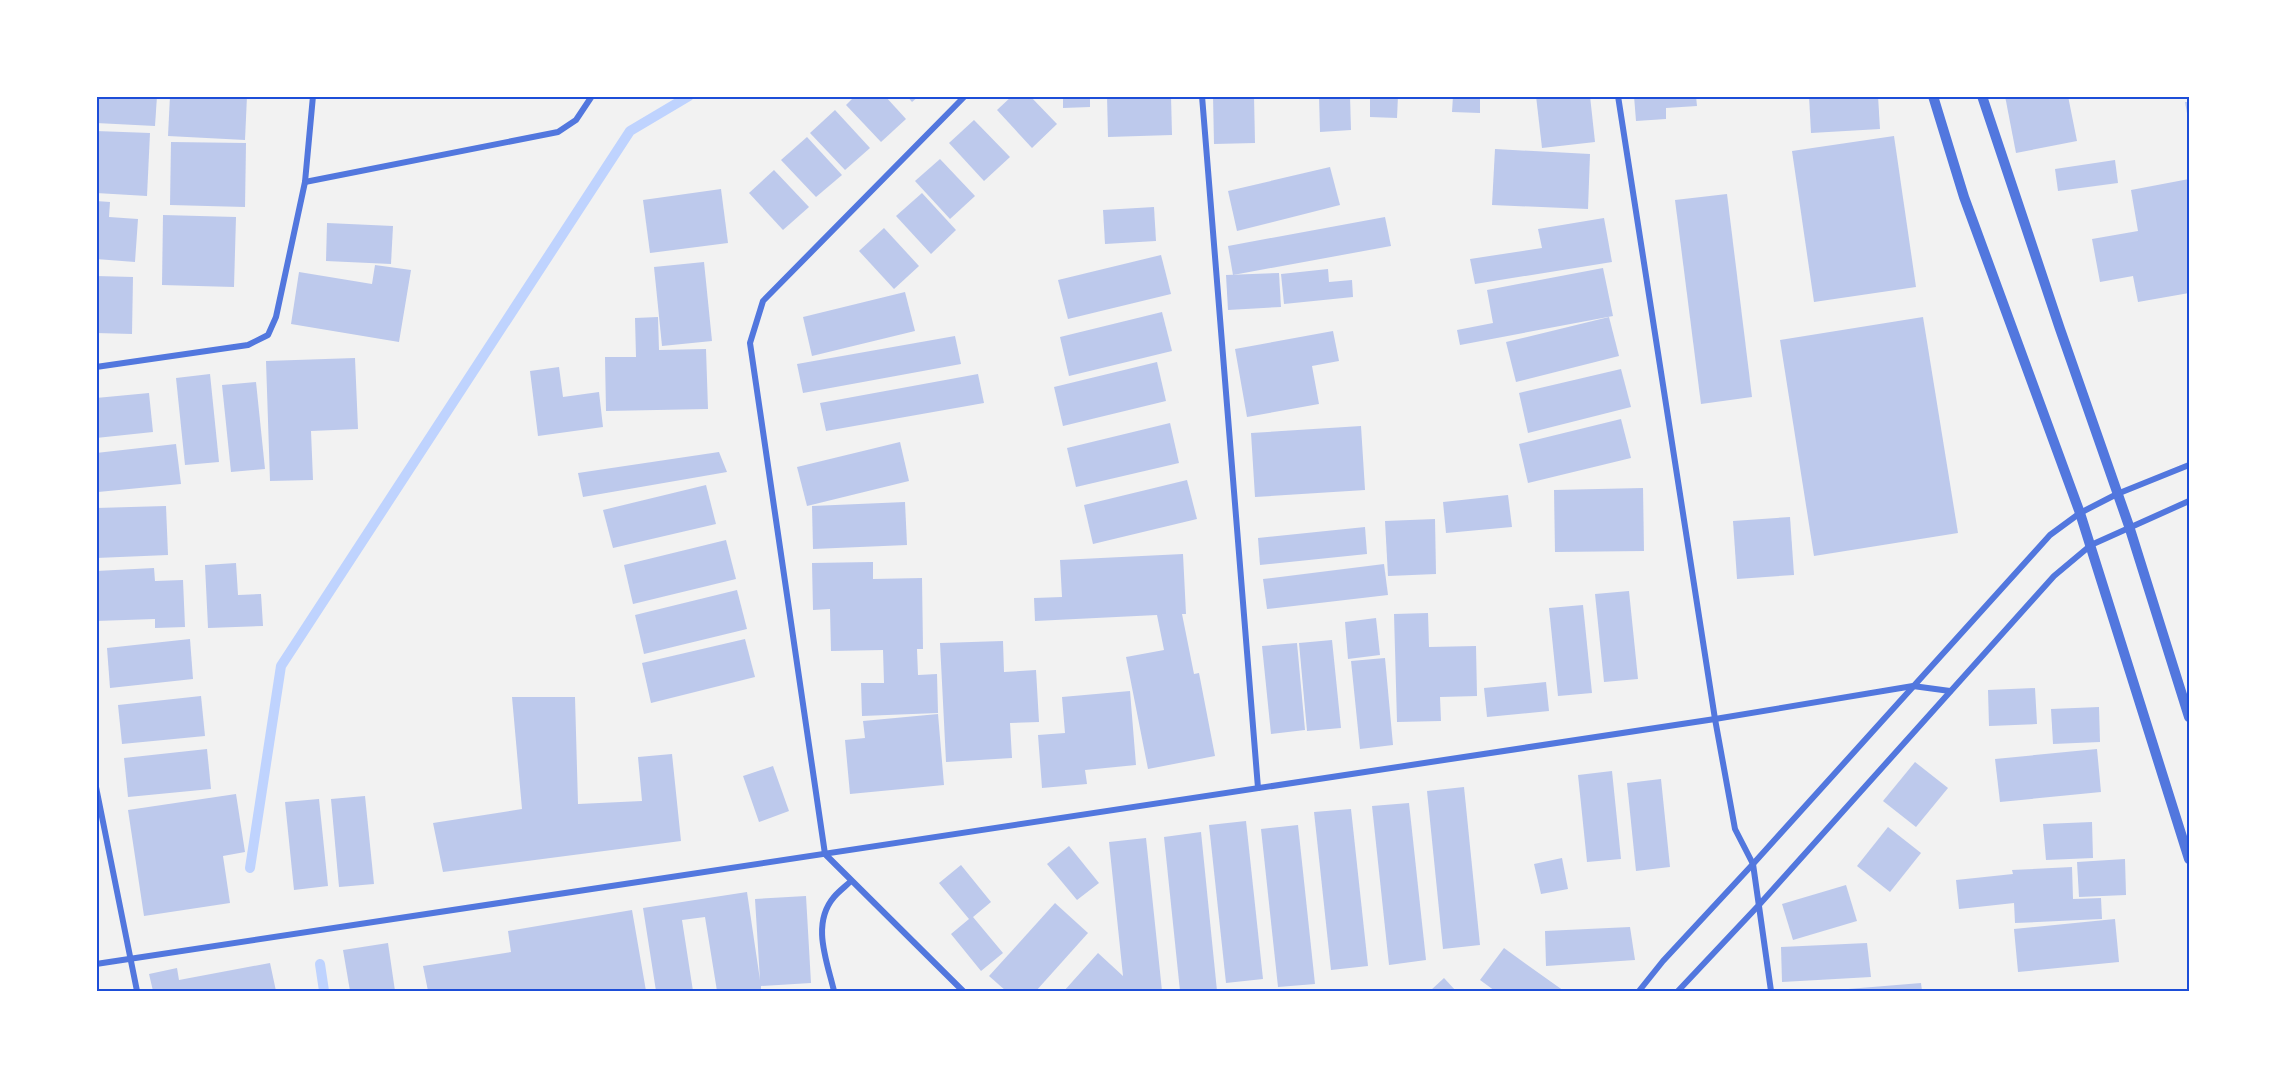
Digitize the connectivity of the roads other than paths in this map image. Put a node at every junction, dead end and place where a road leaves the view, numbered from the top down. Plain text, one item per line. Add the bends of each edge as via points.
1 (313, 96) edge
2 (592, 96) edge
3 (965, 96) edge
4 (1202, 96) edge
5 (1618, 96) edge
6 (1933, 96) edge
7 (1983, 96) edge
8 (305, 182) junction
9 (96, 367) edge
10 (2189, 465) edge
11 (2117, 494) junction
12 (2189, 501) edge
13 (2080, 513) junction
14 (2128, 526) junction
15 (2091, 545) junction
16 (1913, 686) junction
17 (1950, 692) junction
18 (2189, 717) edge
19 (1716, 719) junction
20 (96, 787) edge
21 (1258, 788) junction
22 (825, 854) junction
23 (2189, 858) edge
24 (1754, 864) junction
25 (851, 881) junction
26 (1758, 906) junction
27 (131, 959) junction
28 (96, 964) edge
29 (137, 991) edge
30 (834, 991) edge
31 (963, 991) edge
32 (1640, 991) edge
33 (1678, 991) edge
34 (1771, 991) edge

1 - 8 street
2 - 8 street via 576,120 558,132
3 - 22 street via 763,301 750,343
4 - 21 street
5 - 19 street
6 - 13 street via 1964,197
7 - 11 street
8 - 9 street via 276,317 268,334 249,345
10 - 11 street
11 - 13 street
11 - 14 street
12 - 14 street
13 - 15 street
13 - 16 street via 2050,535
14 - 15 street
14 - 18 street
15 - 17 street via 2054,576
15 - 23 street
16 - 17 street
16 - 19 street
16 - 24 street
17 - 26 street
19 - 21 street
19 - 24 street via 1735,829
20 - 27 street
21 - 22 street
22 - 25 street
22 - 27 street
24 - 26 street
24 - 32 street
25 - 30 street via 834,897 823,919 823,947
25 - 31 street
26 - 33 street
26 - 34 street
27 - 28 street
27 - 29 street

